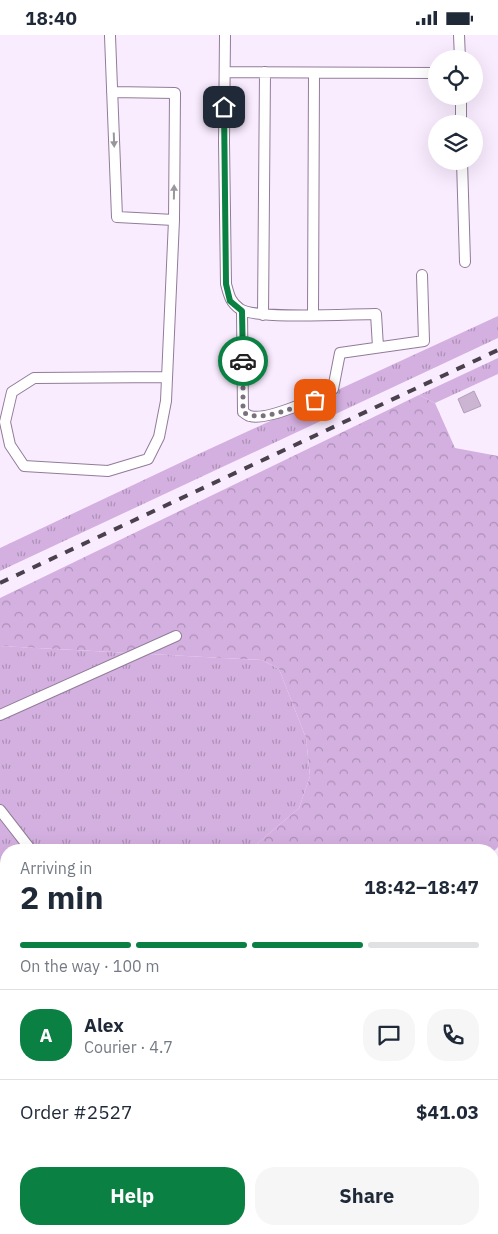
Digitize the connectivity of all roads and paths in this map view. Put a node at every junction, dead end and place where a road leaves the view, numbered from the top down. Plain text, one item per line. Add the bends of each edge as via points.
1 (110, 35) edge
2 (225, 35) edge
3 (459, 35) edge
4 (460, 50) edge
5 (225, 72) junction
6 (265, 72) junction
7 (314, 73) junction
8 (428, 73) edge
9 (112, 92) junction
10 (462, 170) edge
11 (174, 220) junction
12 (464, 262) dead end
13 (422, 275) dead end
14 (242, 311) junction
15 (263, 315) junction
16 (313, 315) junction
17 (378, 347) junction
18 (167, 377) junction
19 (176, 636) dead end
20 (0, 715) edge
21 (0, 811) edge
22 (26, 844) edge

1 - 9 lane
2 - 5 lane
3 - 4 lane
5 - 6 lane
5 - 14 lane via 226,284 230,301
6 - 7 lane
6 - 15 lane
7 - 8 lane
7 - 16 lane
9 -> 11 lane via 117,217
11 -> 9 lane via 175,93
10 - 12 lane
11 - 18 lane
13 - 17 lane via 424,341
14 - 15 lane
14 - 17 lane via 243,412 249,416 263,417 315,400 333,389 340,353
15 - 16 lane
16 - 17 lane via 376,314
18 - 18 lane via 159,437 148,459 108,471 24,466 10,445 5,422 12,392 34,378
19 - 20 lane
21 - 22 lane

